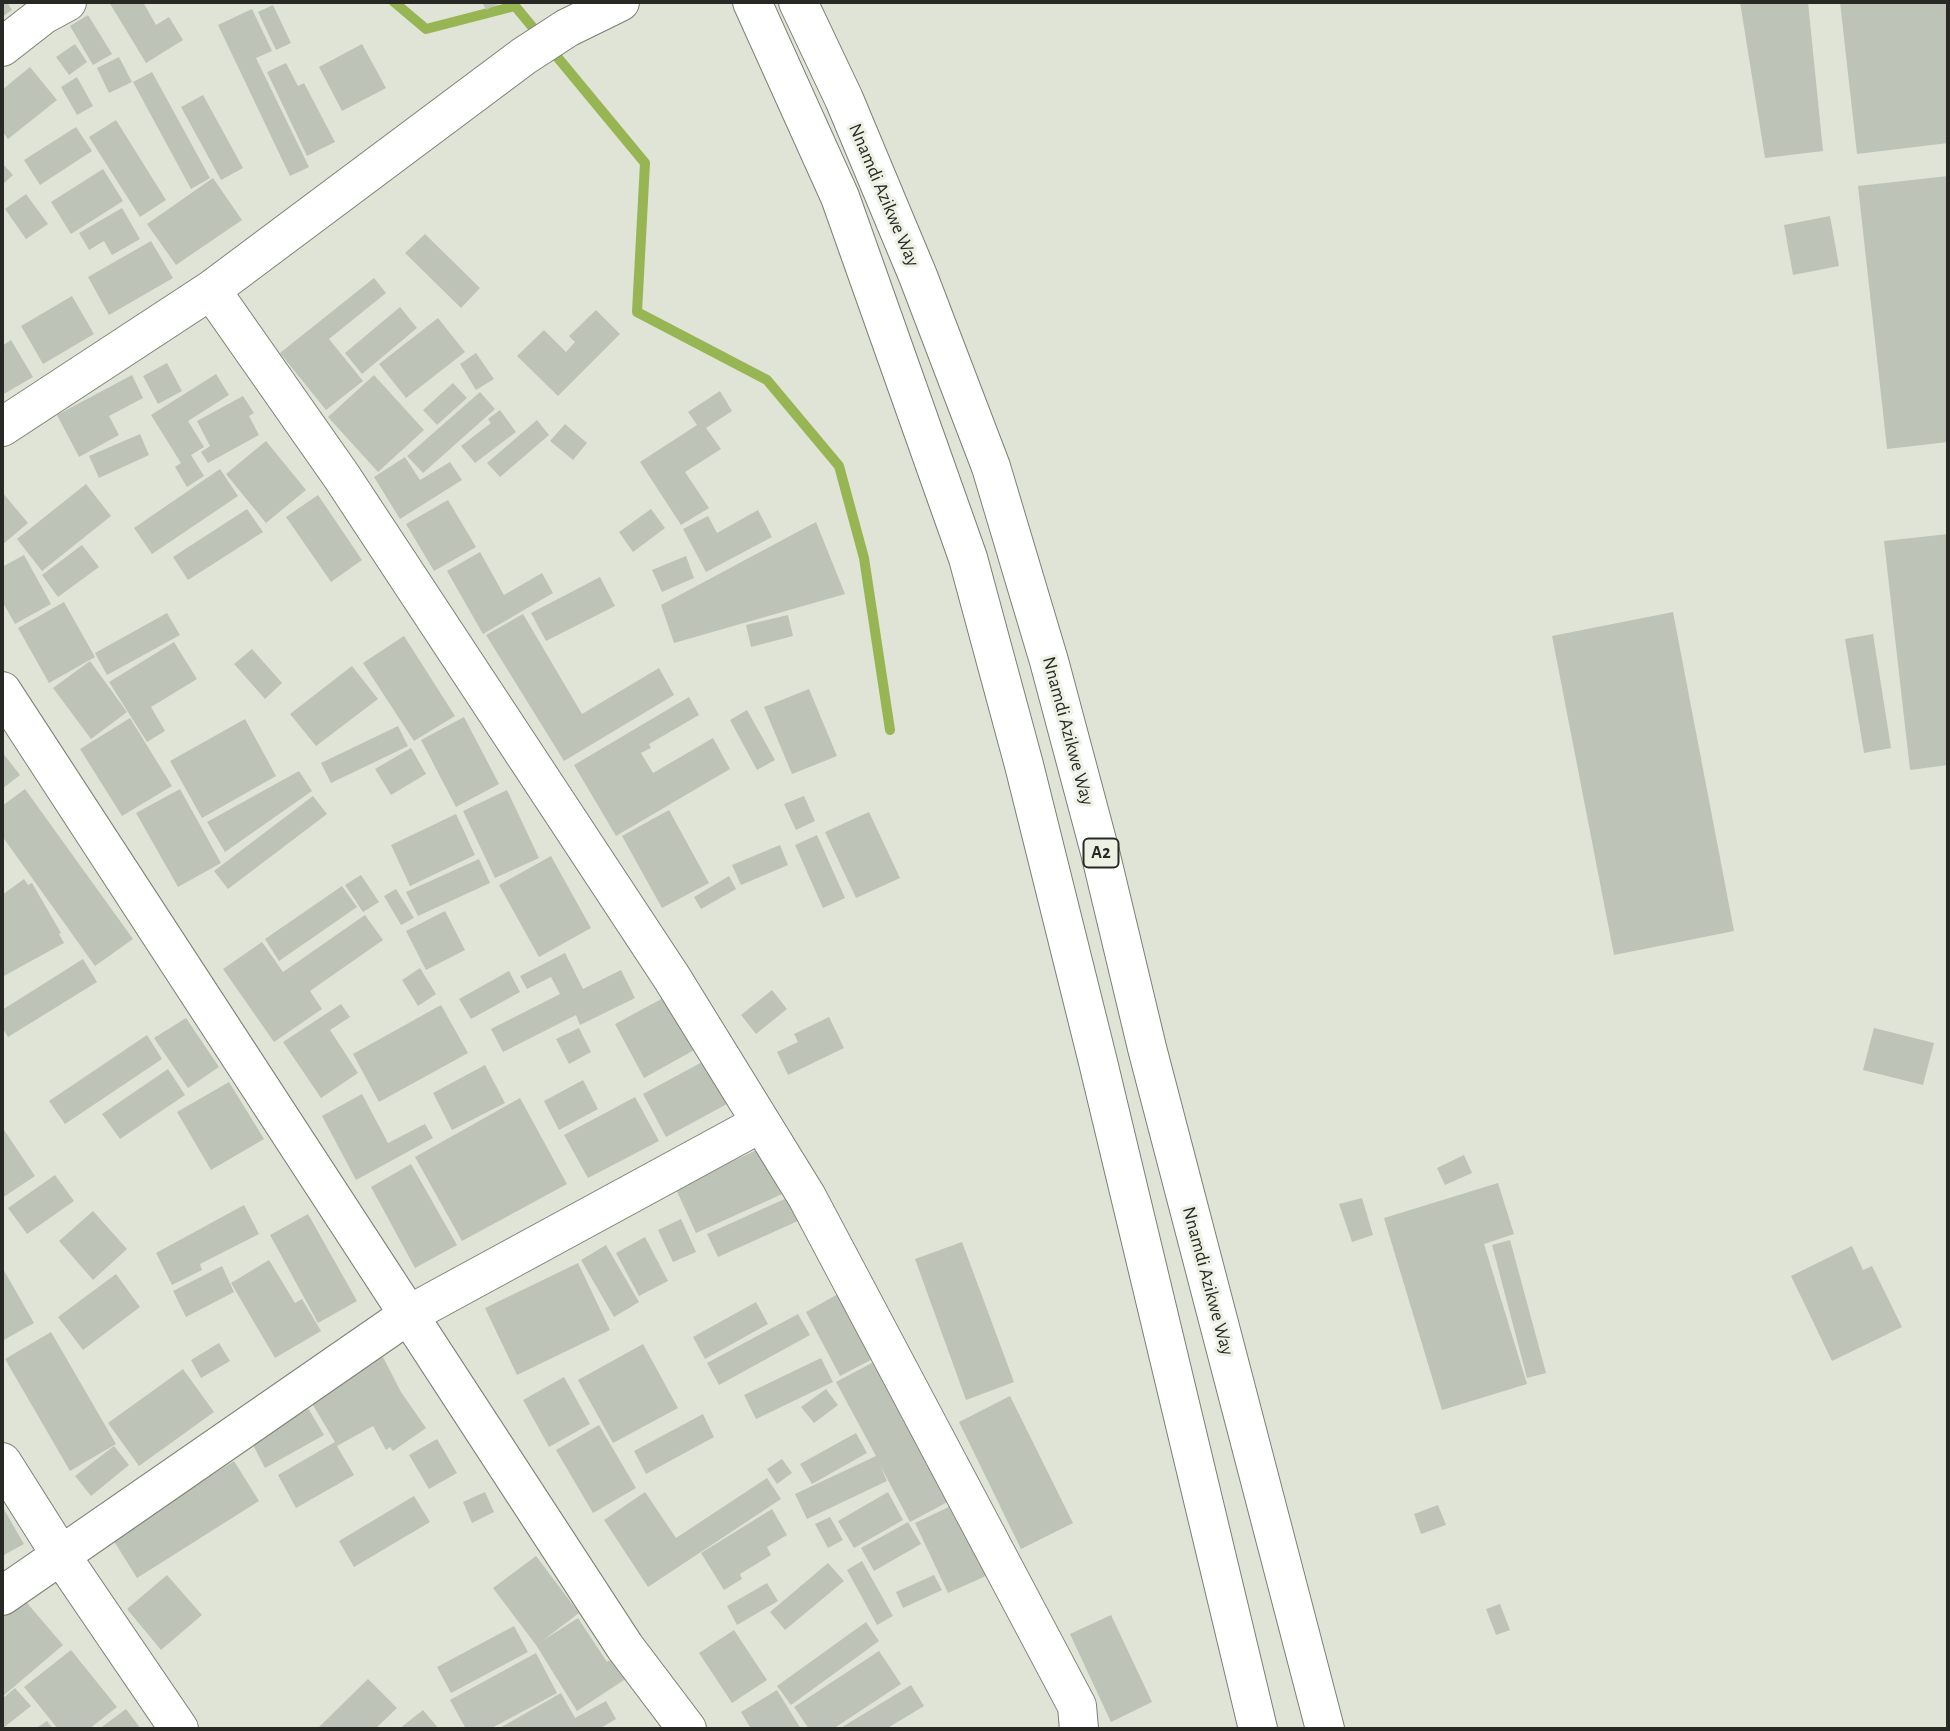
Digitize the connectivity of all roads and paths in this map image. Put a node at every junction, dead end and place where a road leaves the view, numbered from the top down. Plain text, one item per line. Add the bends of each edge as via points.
1 (67, 2) edge
2 (620, 2) edge
3 (752, 2) edge
4 (798, 2) edge
5 (2, 47) edge
6 (211, 290) junction
7 (2, 427) edge
8 (2, 691) edge
9 (761, 1122) junction
10 (408, 1315) junction
11 (2, 1462) edge
12 (62, 1556) junction
13 (2, 1596) edge
14 (179, 1729) edge
15 (687, 1729) edge
16 (1079, 1729) edge
17 (1258, 1729) edge
18 (1325, 1729) edge

1 - 5 main road
2 - 6 main road via 524,56
3 - 17 main road via 840,197 968,558 1098,1062
4 - 18 main road, Nnamdi Azikwe Way / A2 via 918,276 995,480 1097,839
6 - 7 main road
6 - 9 main road via 372,523
8 - 10 main road
9 - 10 main road
9 - 16 main road via 807,1197 1077,1706
10 - 12 main road
10 - 15 main road via 625,1647
11 - 12 main road
12 - 13 main road
12 - 14 main road

